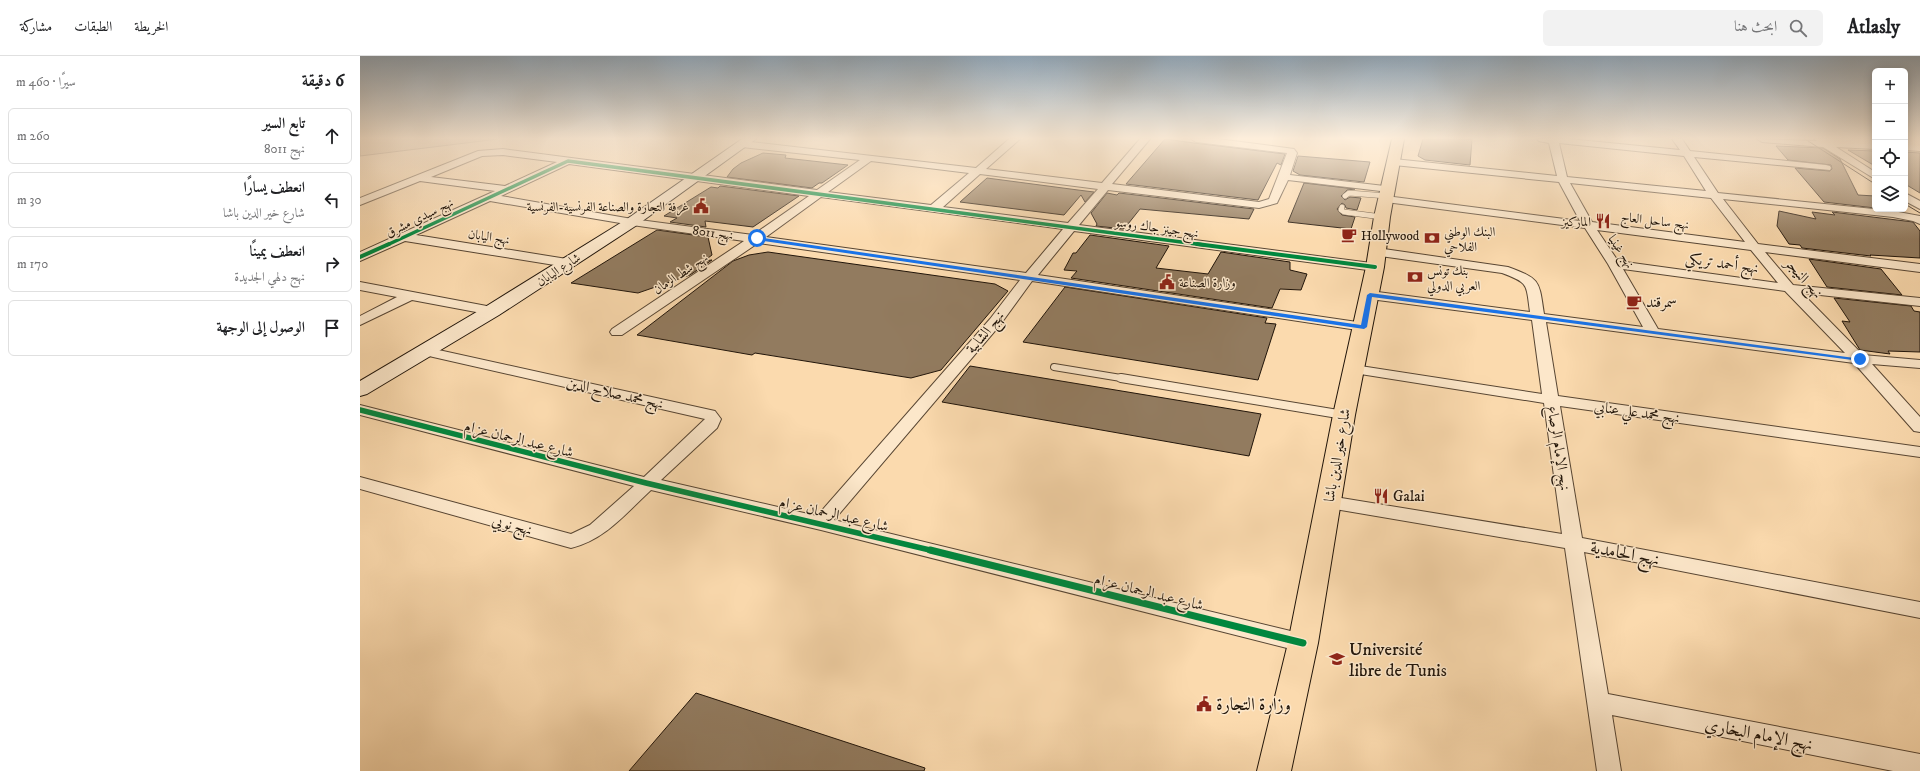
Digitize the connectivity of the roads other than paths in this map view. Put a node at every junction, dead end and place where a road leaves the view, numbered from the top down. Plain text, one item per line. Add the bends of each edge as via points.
1 (431, 172) edge
2 (541, 172) edge
3 (660, 172) edge
4 (702, 172) edge
5 (849, 172) edge
6 (977, 172) edge
7 (990, 172) edge
8 (1119, 172) edge
9 (1286, 172) edge
10 (1392, 172) edge
11 (1486, 172) edge
12 (1560, 172) edge
13 (1699, 172) edge
14 (695, 177) junction
15 (1284, 177) junction
16 (417, 178) junction
17 (1563, 181) junction
18 (1107, 187) junction
19 (504, 189) junction
20 (821, 193) junction
21 (1714, 195) junction
22 (1345, 196) dead end
23 (487, 197) junction
24 (1908, 198) edge
25 (1386, 200) junction
26 (360, 202) edge
27 (1920, 206) edge
28 (1342, 207) dead end
29 (935, 208) junction
30 (1920, 221) edge
31 (632, 222) junction
32 (1589, 226) junction
33 (1072, 227) junction
34 (405, 237) junction
35 (757, 238) junction
36 (1754, 246) junction
37 (360, 257) edge
38 (1376, 260) junction
39 (567, 262) junction
40 (1614, 264) junction
41 (1920, 268) edge
42 (1029, 277) junction
43 (360, 286) edge
44 (1789, 288) junction
45 (1370, 295) junction
46 (409, 296) junction
47 (1920, 302) edge
48 (492, 311) junction
49 (1538, 318) junction
50 (360, 321) edge
51 (1364, 327) junction
52 (617, 332) dead end
53 (1654, 333) junction
54 (425, 351) junction
55 (1860, 359) junction
56 (1920, 364) edge
57 (1054, 367) dead end
58 (1354, 369) junction
59 (360, 390) edge
60 (1552, 400) junction
61 (360, 410) edge
62 (1344, 415) junction
63 (1920, 428) edge
64 (1920, 452) edge
65 (360, 483) edge
66 (646, 483) junction
67 (1329, 502) junction
68 (821, 523) junction
69 (1574, 543) junction
70 (1920, 610) edge
71 (1303, 643) junction
72 (1597, 702) junction
73 (1920, 765) edge
74 (1274, 771) edge
75 (1609, 771) edge

1 - 16 street
2 - 19 street, نهج سيدي مشرق
3 - 14 street
4 - 14 street, شارع اليابان
5 - 20 street, نهج شط الرمان
6 - 29 street
7 - 18 street
8 - 18 street, نهج الشابية
9 - 15 street
10 - 25 main road, شارع خير الدين باشا
11 - 17 street
12 - 17 street, نهج غينيا
13 - 21 street, نهج النيجر
14 - 20 street, نهج جينز جاك روسو
14 - 31 street, شارع اليابان
15 - 18 street via 1273,201 1264,205
15 - 25 street, نهج ساحل العاج
16 - 19 street
16 - 26 street
17 - 21 street
17 - 32 street, نهج غينيا
18 - 33 street, نهج الشابية
19 - 23 street, نهج سيدي مشرق
20 - 29 street, نهج جينز جاك روسو
20 - 35 street, نهج شط الرمان
21 - 30 street via 1901,216
21 - 36 street, نهج النيجر
22 - 25 lane via 1349,193
23 - 31 street, نهج 8011
23 - 34 street, نهج سيدي مشرق
24 - 27 street
25 - 28 lane via 1344,212 1341,210
25 - 32 street, نهج ساحل العاج
25 - 38 main road, شارع خير الدين باشا
29 - 33 street, نهج جينز جاك روسو
31 - 35 street, نهج 8011
31 - 39 street, شارع اليابان
32 - 36 street, نهج ساحل العاج
32 - 40 street, نهج غينيا
33 - 38 street, نهج جينز جاك روسو
33 - 42 street, نهج الشابية
34 - 37 street, نهج سيدي مشرق
34 - 39 street, نهج اليابان
35 - 42 street, نهج 8011
35 - 52 street, نهج شط الرمان
36 - 41 street, نهج ساحل العاج
36 - 44 street, نهج النيجر
38 - 45 main road, شارع خير الدين باشا
38 - 49 street, نهج الإمام الرصاع via 1504,270 1524,277 1533,285
39 - 48 street, شارع اليابان
40 - 44 street, نهج أحمد تريكي
40 - 53 street, نهج غينيا
42 - 51 street, نهج 8011
42 - 68 street, نهج الشابية via 994,322
43 - 46 street
44 - 47 street, نهج أحمد تريكي
44 - 55 street, نهج النيجر
45 - 49 street
45 - 51 main road, شارع خير الدين باشا
46 - 48 street
46 - 50 street
48 - 54 street, شارع اليابان
49 - 53 street
49 - 60 street, نهج الإمام الرصاع
51 - 58 main road, شارع خير الدين باشا
53 - 55 street
54 - 59 street, شارع اليابان
54 - 66 street, نهج محمد صلاح الدين via 709,414 713,419 711,424
55 - 56 street
55 - 63 street, نهج النيجر
57 - 62 lane
58 - 60 street, نهج محمد علي عنابي
58 - 62 main road, شارع خير الدين باشا
60 - 64 street, نهج محمد علي عنابي
60 - 69 street, نهج الإمام الرصاع
61 - 66 street, شارع عبد الرحمان عزام
62 - 67 main road, شارع خير الدين باشا
65 - 66 street, نهج نويي via 571,541 588,537
66 - 68 street, شارع عبد الرحمان عزام
67 - 69 street, نهج الحامدية
67 - 71 main road, شارع خير الدين باشا
68 - 71 street, شارع عبد الرحمان عزام
69 - 70 street, نهج الحامدية
69 - 72 street, نهج الإمام الرصاع
71 - 74 main road, شارع خير الدين باشا
72 - 73 street, نهج الإمام البخاري
72 - 75 street, نهج الإمام الرصاع

